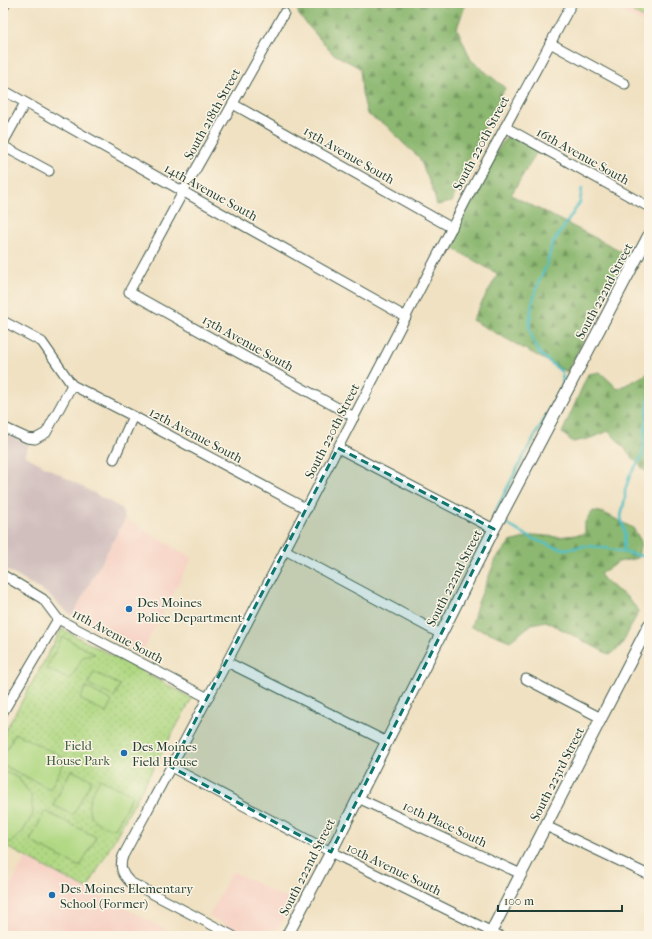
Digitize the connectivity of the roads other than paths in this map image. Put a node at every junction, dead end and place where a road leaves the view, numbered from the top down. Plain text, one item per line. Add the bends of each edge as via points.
1 (572, 3) edge
2 (284, 13) dead end
3 (550, 43) junction
4 (625, 84) dead end
5 (3, 90) edge
6 (25, 103) junction
7 (233, 104) junction
8 (505, 127) junction
9 (3, 143) edge
10 (3, 146) edge
11 (49, 171) dead end
12 (183, 192) junction
13 (649, 207) edge
14 (452, 228) junction
15 (649, 235) edge
16 (129, 292) joint
17 (406, 317) junction
18 (3, 321) edge
19 (72, 385) junction
20 (133, 416) junction
21 (354, 418) junction
22 (3, 427) edge
23 (338, 448) junction
24 (114, 459) dead end
25 (307, 509) junction
26 (494, 529) junction
27 (285, 550) junction
28 (3, 575) edge
29 (58, 618) junction
30 (649, 625) edge
31 (441, 634) junction
32 (227, 662) junction
33 (526, 679) dead end
34 (208, 698) junction
35 (3, 712) edge
36 (601, 718) junction
37 (387, 742) junction
38 (171, 767) junction
39 (358, 798) junction
40 (546, 826) junction
41 (331, 852) junction
42 (521, 874) junction
43 (649, 875) edge
44 (493, 934) edge
45 (233, 936) edge
46 (287, 936) edge

1 - 3 street, South 220th Street
2 - 7 street, South 218th Street
3 - 4 street
3 - 8 street, South 220th Street
5 - 6 street, 14th Avenue South
6 - 9 street
6 - 12 street, 14th Avenue South
7 - 12 street, South 218th Street
7 - 14 street, 15th Avenue South
8 - 13 street, 16th Avenue South
8 - 14 street, South 220th Street
10 - 11 street
12 - 16 street, South 218th Street
12 - 17 street, 14th Avenue South
14 - 17 street, South 220th Street
15 - 26 street, South 222nd Street
16 - 21 street, 13th Avenue South
17 - 21 street, South 220th Street
18 - 19 street via 42,342
19 - 20 street, 12th Avenue South
19 - 22 street via 46,433 35,439 27,438
20 - 24 street
20 - 25 street, 12th Avenue South
21 - 23 street, South 220th Street
23 - 25 street, South 220th Street
23 - 26 street
25 - 27 street, South 220th Street
26 - 31 street, South 222nd Street
27 - 31 street
27 - 32 street, South 220th Street
28 - 29 street, 11th Avenue South via 43,599
29 - 34 street, 11th Avenue South
29 - 35 street
30 - 36 street, South 223rd Street
31 - 37 street, South 222nd Street
32 - 34 street, South 220th Street
32 - 37 street
33 - 36 street
34 - 38 street, South 220th Street
36 - 40 street, South 223rd Street
37 - 39 street, South 222nd Street
38 - 41 street, 10th Avenue South
38 - 45 street, South 220th Street via 123,856 122,872 137,886
39 - 41 street, South 222nd Street
39 - 42 street, 10th Place South
40 - 42 street, South 223rd Street
40 - 43 street
41 - 44 street, 10th Avenue South
41 - 46 street, South 222nd Street
42 - 44 street, South 223rd Street

